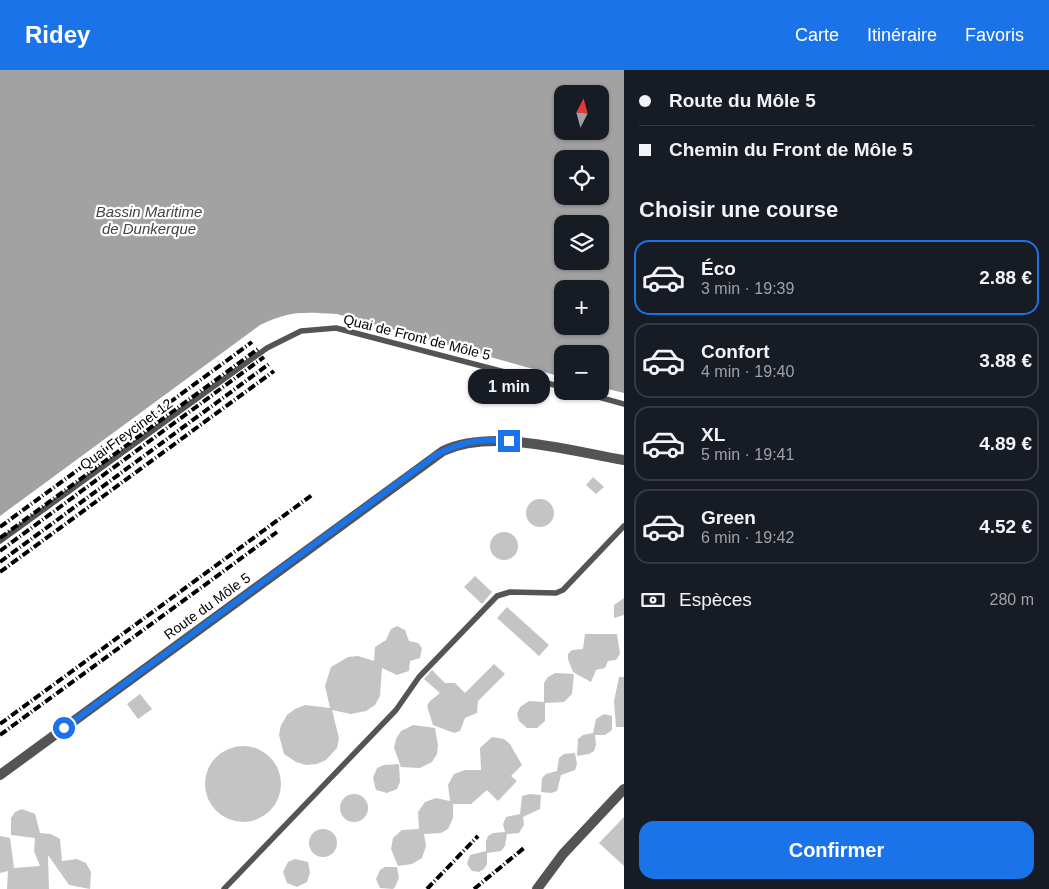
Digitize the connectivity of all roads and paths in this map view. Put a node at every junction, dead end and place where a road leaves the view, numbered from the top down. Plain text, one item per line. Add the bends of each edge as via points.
1 (267, 348) joint
2 (554, 386) edge
3 (609, 400) edge
4 (624, 404) edge
5 (624, 460) edge
6 (624, 526) edge
7 (0, 541) edge
8 (0, 775) edge
9 (624, 790) edge
10 (224, 889) edge
11 (537, 889) edge

1 - 2 lane, Quai de Front de Môle 5 via 301,330 336,328
1 - 7 lane, Quai Freycinet 12
3 - 4 lane
5 - 8 street, Route du Môle 5 via 493,440 463,443 431,458
6 - 10 lane via 563,590 556,593 505,592 497,596 419,677 396,710
9 - 11 street via 560,858

